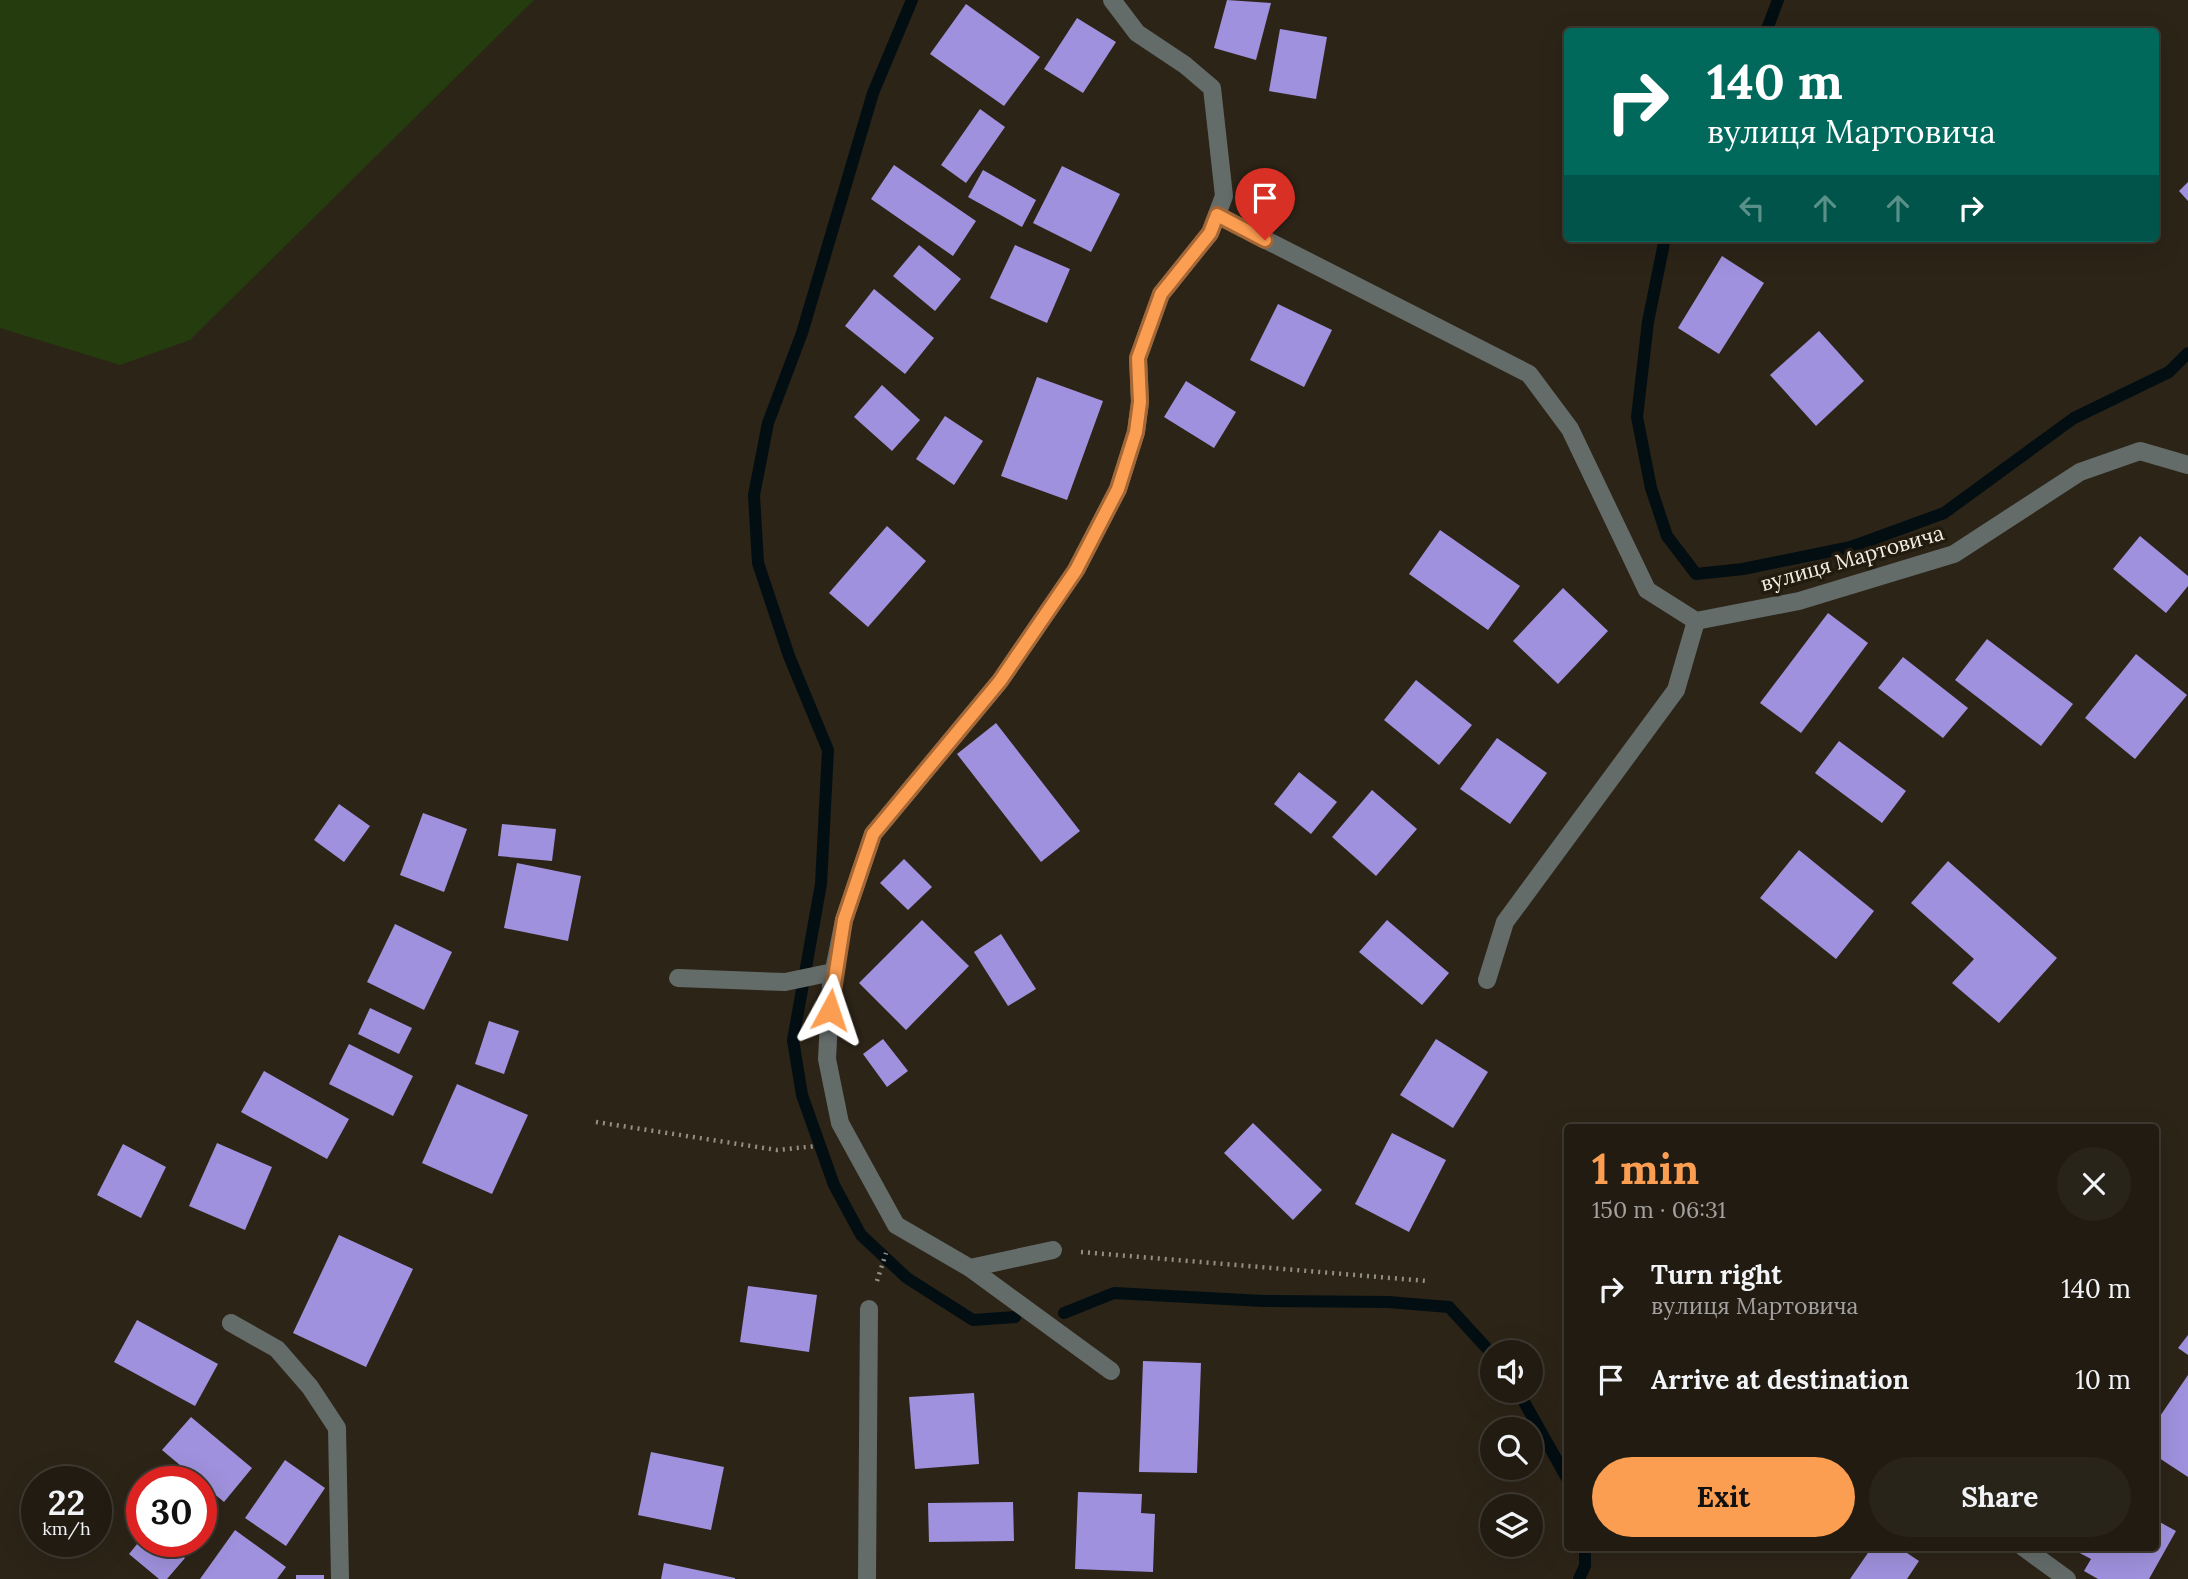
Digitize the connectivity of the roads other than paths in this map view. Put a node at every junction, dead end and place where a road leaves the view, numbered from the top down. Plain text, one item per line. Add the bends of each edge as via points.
1 (1112, 0) edge
2 (1217, 215) junction
3 (2188, 465) edge
4 (1696, 621) junction
5 (833, 972) junction
6 (678, 978) dead end
7 (1487, 980) dead end
8 (1053, 1250) road end
9 (970, 1268) junction
10 (869, 1309) dead end
11 (231, 1323) dead end
12 (1111, 1371) dead end
13 (2028, 1551) edge
14 (340, 1579) edge
15 (867, 1579) edge
16 (2067, 1579) edge

1 - 2 street via 1137,33 1212,88 1224,196
2 - 4 street via 1529,374 1570,429 1647,590
2 - 5 street via 1210,233 1161,294 1138,358 1136,432 1118,489 1076,570 1000,681 873,834 844,920
3 - 4 street, вулиця Мартовича via 2140,451 2080,472 1954,554 1799,601
4 - 7 street via 1676,690 1505,922
5 - 6 street via 785,982
5 - 9 street via 827,1059 840,1124 896,1225
8 - 9 street
9 - 12 street
10 - 15 street
11 - 14 street via 277,1349 337,1428
13 - 16 street

